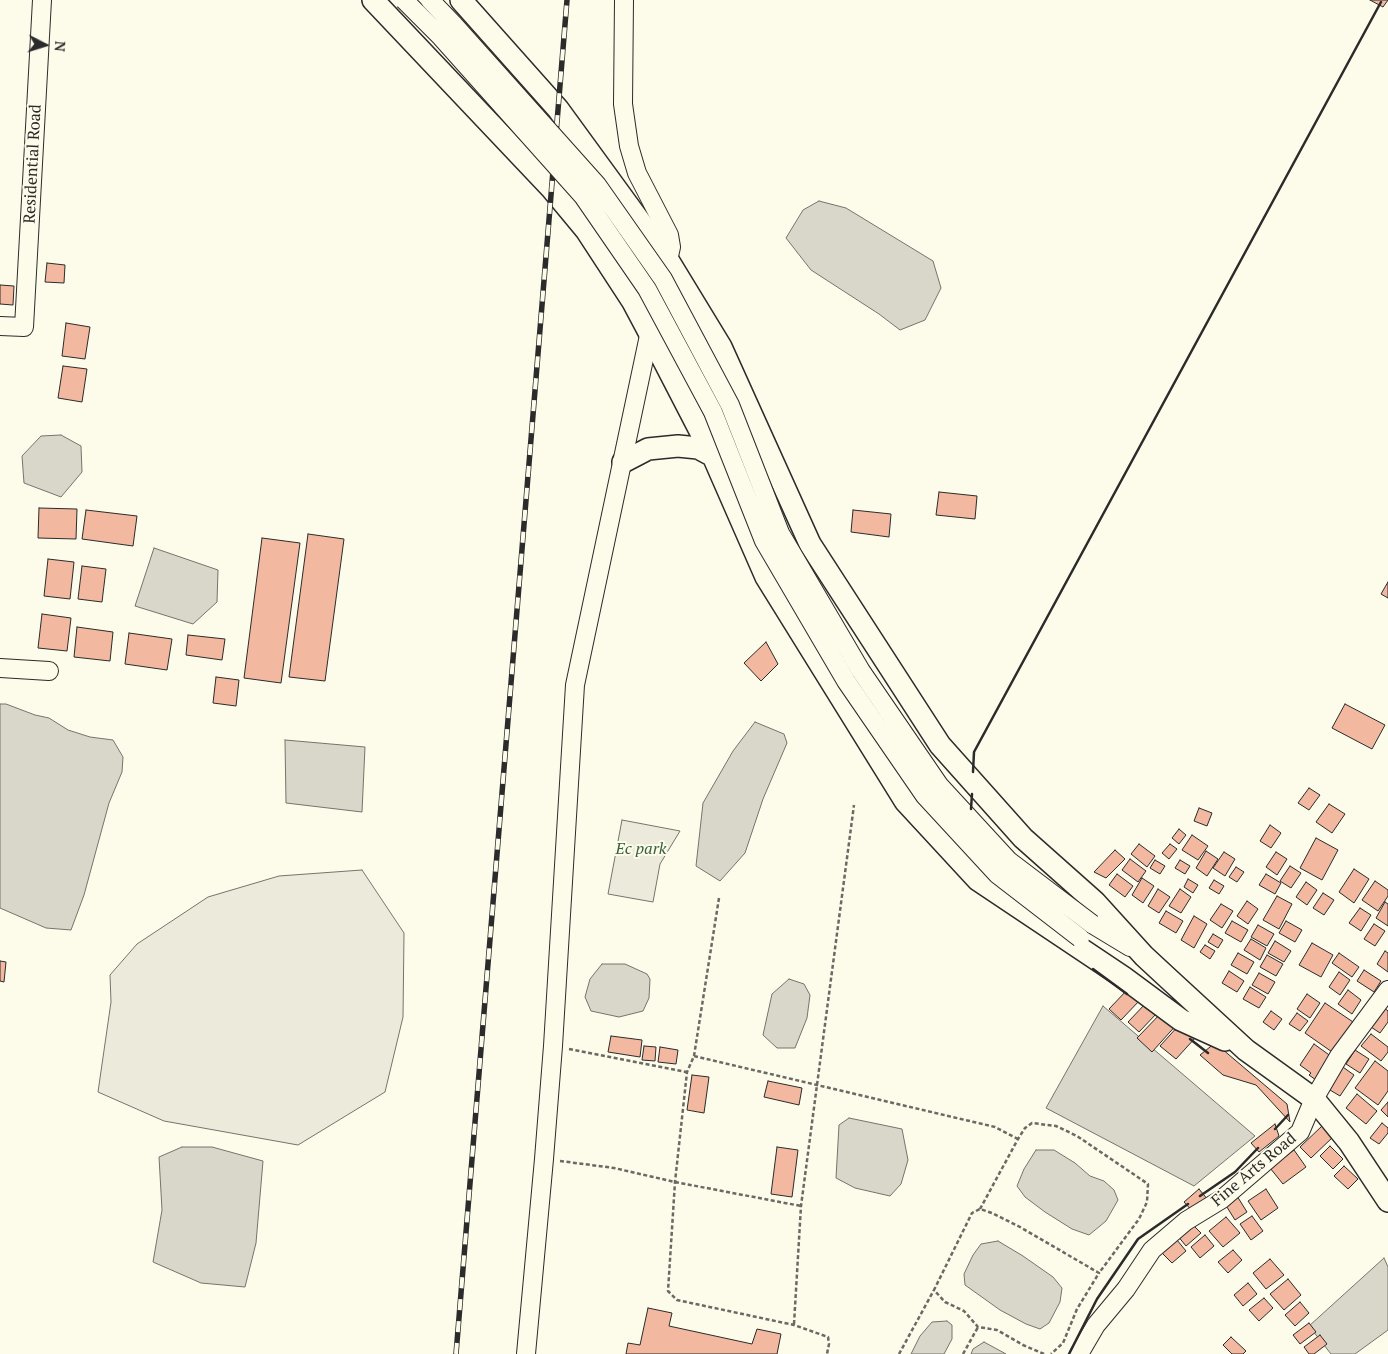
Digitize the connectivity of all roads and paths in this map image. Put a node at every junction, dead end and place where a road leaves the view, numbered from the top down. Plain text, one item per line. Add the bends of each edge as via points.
1 (42, 0) edge
2 (373, 0) edge
3 (404, 0) edge
4 (430, 0) edge
5 (461, 0) edge
6 (624, 0) edge
7 (668, 260) junction
8 (0, 326) edge
9 (650, 334) junction
10 (713, 456) junction
11 (623, 462) junction
12 (0, 668) edge
13 (50, 671) dead end
14 (854, 805) dead end
15 (719, 898) dead end
16 (1144, 956) junction
17 (1123, 977) junction
18 (1388, 990) edge
19 (553, 1046) junction
20 (1246, 1050) junction
21 (694, 1056) junction
22 (687, 1072) junction
23 (817, 1084) junction
24 (1314, 1099) junction
25 (1018, 1139) junction
26 (544, 1159) junction
27 (675, 1182) junction
28 (1388, 1201) edge
29 (801, 1206) junction
30 (980, 1209) junction
31 (1099, 1273) junction
32 (934, 1290) junction
33 (794, 1325) junction
34 (978, 1328) junction
35 (526, 1354) edge
36 (828, 1354) edge
37 (899, 1354) edge
38 (963, 1354) edge
39 (1044, 1354) edge
40 (1051, 1354) edge
41 (1079, 1354) edge

1 - 8 street, Residential Road via 24,328
2 - 9 main road via 552,189 586,230
3 - 17 street, bridge via 441,37 582,196 647,289 713,412 764,541 846,681 925,796 997,874 1080,938
4 - 16 street, bridge via 597,185 663,279 730,404 780,533 861,671 939,785 1009,860 1092,924
5 - 7 main road via 558,109
6 - 7 street via 623,104 629,146 637,173 669,235 671,248
7 - 9 street
7 - 16 main road via 721,346 810,544 940,745 1023,838 1095,902
9 - 10 main road
9 - 11 street
10 - 11 main road via 698,448 678,446 648,449
10 - 17 main road via 766,577 906,801 978,880
11 - 19 street via 574,685
12 - 13 street
14 - 23 path
15 - 21 path
16 - 20 main road
17 - 20 main road via 1181,1020
18 - 24 street, Fine Arts Road via 1339,1056
19 - 22 path
19 - 26 street
20 - 24 main road
21 - 22 path
21 - 23 path
22 - 27 path
23 - 25 path via 995,1127
23 - 29 path
24 - 28 main road via 1349,1142
24 - 41 street, Fine Arts Road via 1300,1132 1222,1199 1186,1221 1152,1250 1096,1325
25 - 30 path
25 - 31 path via 1032,1123 1056,1126 1077,1136 1148,1184 1147,1202 1139,1219
26 - 27 path via 614,1168
26 - 35 street
27 - 29 path
27 - 33 path via 668,1291 677,1300
29 - 33 path
30 - 31 path via 1020,1227
30 - 32 path via 972,1213
31 - 40 path via 1077,1309 1063,1343
32 - 34 path via 945,1302 964,1311
32 - 37 path
33 - 36 path via 828,1337
34 - 38 path
34 - 39 path via 997,1330

